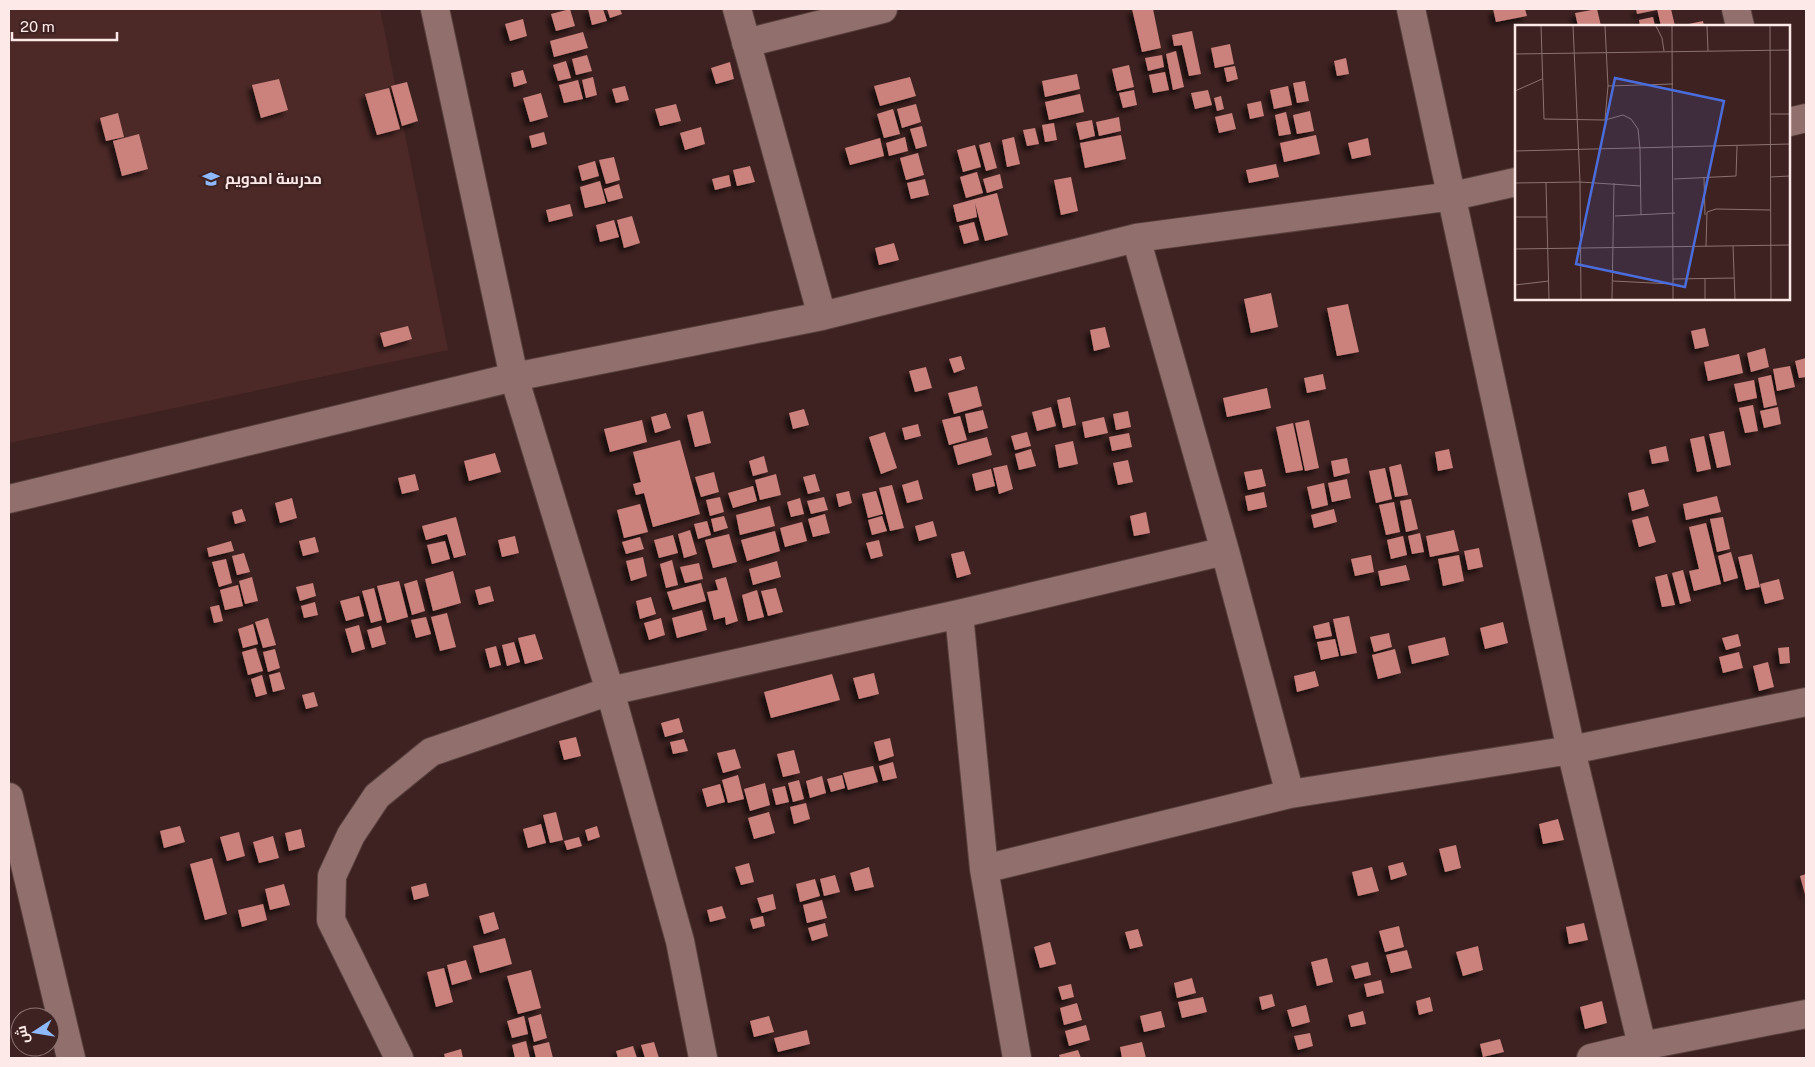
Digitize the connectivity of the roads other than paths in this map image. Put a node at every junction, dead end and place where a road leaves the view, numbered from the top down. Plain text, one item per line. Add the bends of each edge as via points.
1 (435, 9) edge
2 (737, 9) edge
3 (883, 9) edge
4 (1411, 9) edge
5 (1736, 9) edge
6 (1740, 25) edge
7 (746, 43) junction
8 (1806, 118) edge
9 (1790, 122) edge
10 (1515, 182) edge
11 (1453, 196) junction
12 (1136, 238) junction
13 (822, 316) junction
14 (514, 377) junction
15 (9, 499) edge
16 (1225, 551) junction
17 (958, 614) junction
18 (610, 691) junction
19 (1806, 702) edge
20 (1571, 750) junction
21 (1290, 794) junction
22 (9, 797) edge
23 (984, 869) junction
24 (1806, 1014) edge
25 (1643, 1052) edge
26 (70, 1058) edge
27 (399, 1058) edge
28 (703, 1058) edge
29 (1017, 1058) edge
30 (1591, 1058) edge

1 - 14 street
2 - 7 street
3 - 7 street
4 - 11 street
5 - 6 street
7 - 13 street
8 - 9 street
10 - 11 street
11 - 12 street
11 - 20 street
12 - 13 street
12 - 16 street
13 - 14 street
14 - 15 street
14 - 18 street
16 - 17 street
16 - 21 street
17 - 18 street
17 - 23 street
18 - 27 street via 431,752 377,796 351,835 332,876 331,920
18 - 28 street via 680,941
19 - 20 street
20 - 21 street
20 - 25 street
21 - 23 street
22 - 26 street
23 - 29 street
24 - 25 street
25 - 30 street

